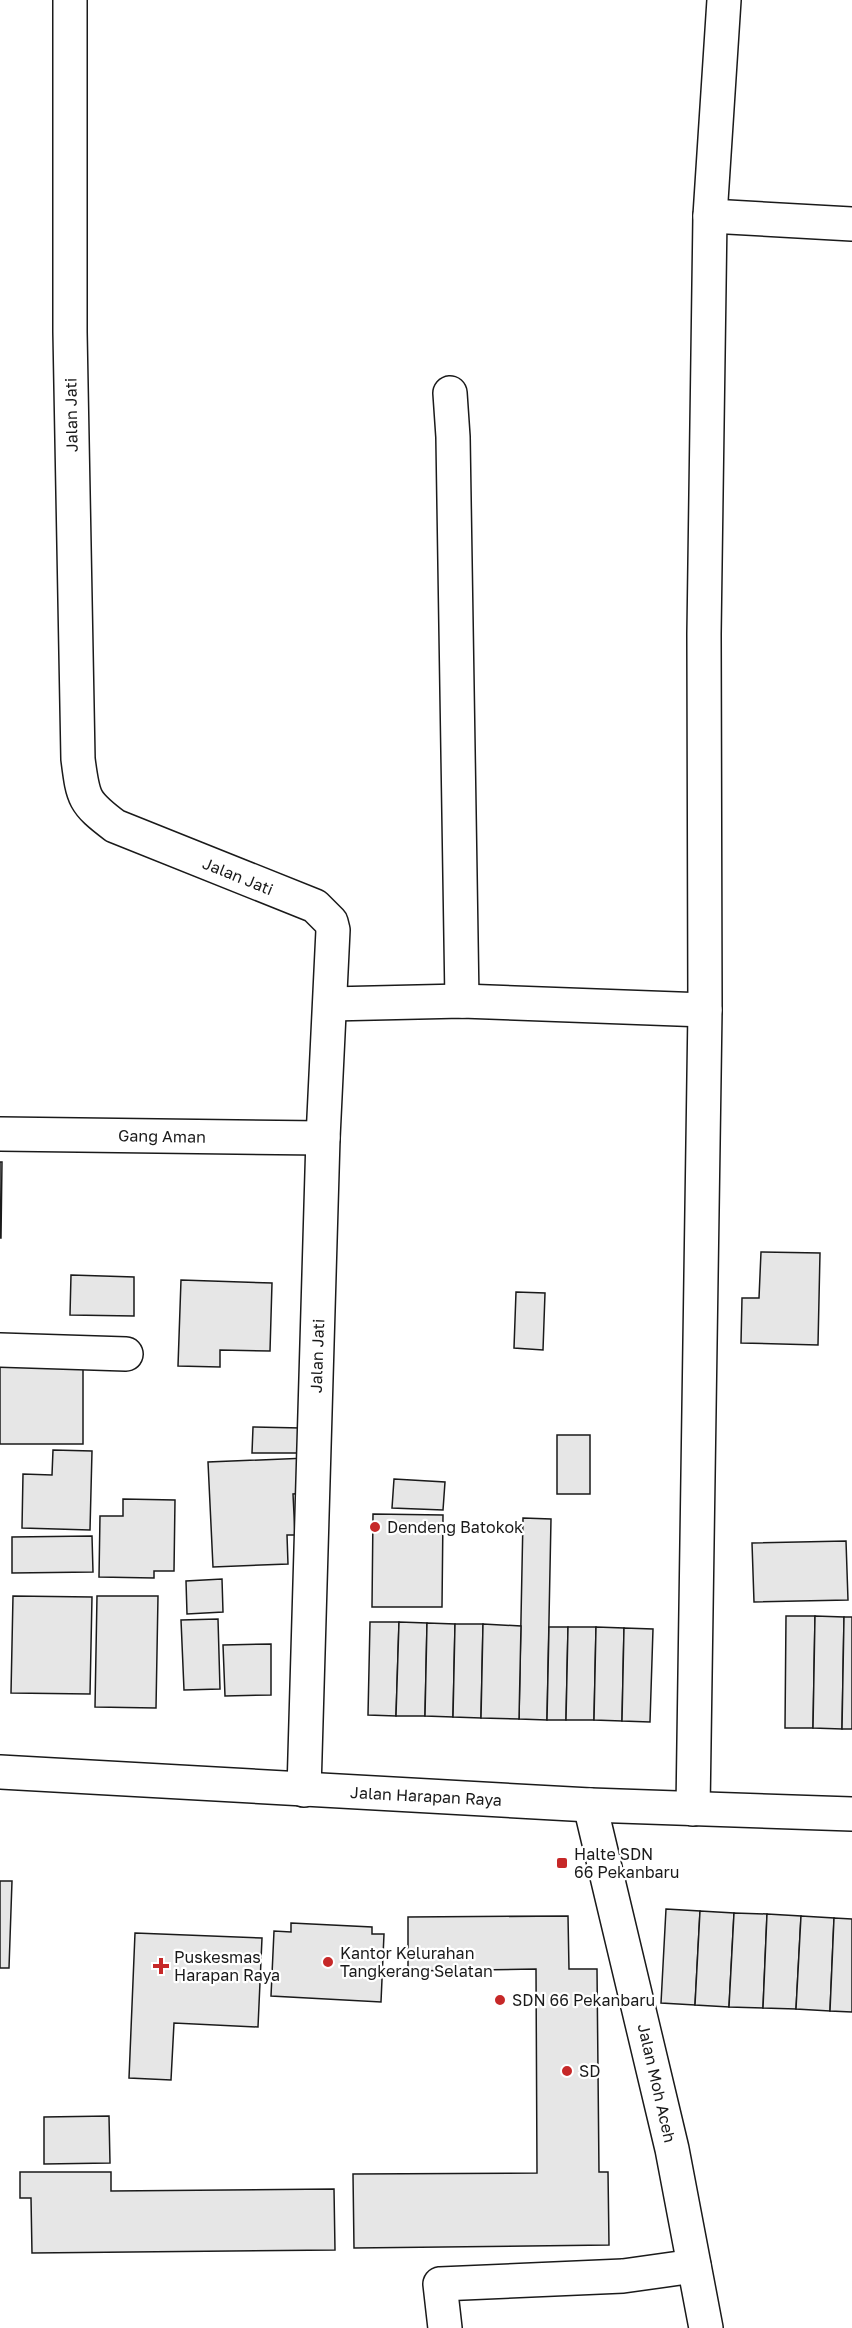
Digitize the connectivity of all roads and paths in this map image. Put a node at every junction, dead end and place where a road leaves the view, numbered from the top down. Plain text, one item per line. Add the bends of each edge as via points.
1 (70, 0) edge
2 (724, 0) edge
3 (710, 216) junction
4 (852, 224) edge
5 (450, 393) dead end
6 (462, 1001) junction
7 (330, 1004) junction
8 (705, 1010) junction
9 (0, 1134) edge
10 (323, 1138) junction
11 (0, 1350) edge
12 (126, 1354) dead end
13 (0, 1772) edge
14 (304, 1790) junction
15 (590, 1805) junction
16 (693, 1809) junction
17 (852, 1814) edge
18 (694, 2266) junction
19 (445, 2328) edge
20 (706, 2328) edge

1 - 7 street, Jalan Jati via 70,344 78,759 82,792 93,810 115,826 315,906 331,922 333,930
2 - 3 street
3 - 4 street
3 - 8 street via 704,634
5 - 6 street
6 - 7 street
6 - 8 street
7 - 10 street, Jalan Jati
8 - 16 street
9 - 10 street, Gang Aman
10 - 14 street, Jalan Jati
11 - 12 street
13 - 14 street, Jalan Harapan Raya
14 - 15 street, Jalan Harapan Raya
15 - 16 street, Jalan Harapan Raya
15 - 18 street, Jalan Moh Aceh via 672,2149
16 - 17 street, Jalan Harapan Raya
18 - 19 street via 623,2276 440,2284
18 - 20 street, Jalan Moh Aceh

